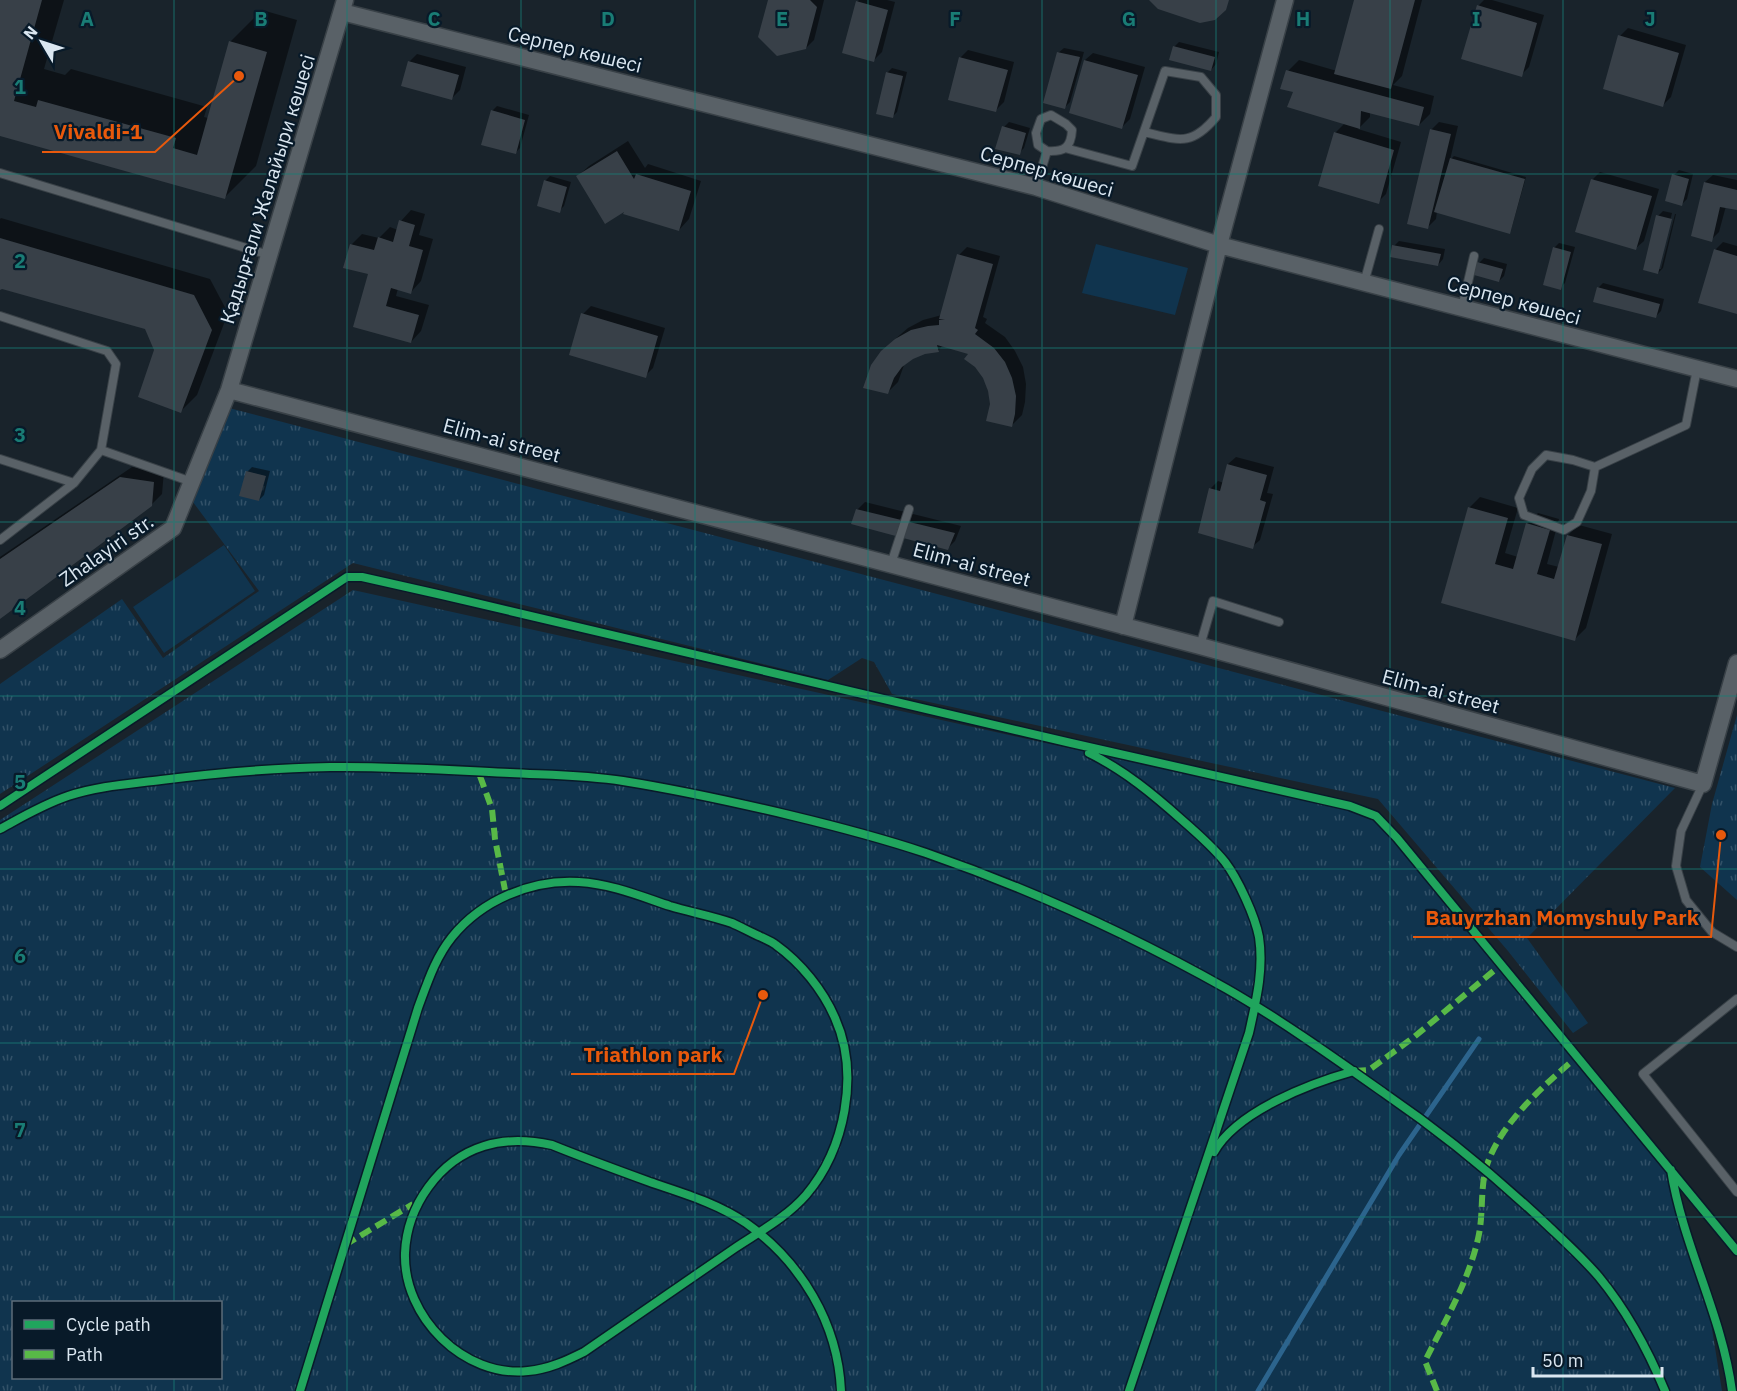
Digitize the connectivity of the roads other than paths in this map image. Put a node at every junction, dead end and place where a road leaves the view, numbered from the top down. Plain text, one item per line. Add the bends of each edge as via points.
1 (1286, 0) edge
2 (344, 6) edge
3 (1144, 132) junction
4 (1065, 148) junction
5 (1047, 151) junction
6 (0, 173) edge
7 (1036, 187) junction
8 (1379, 229) dead end
9 (1219, 245) junction
10 (269, 255) junction
11 (1474, 256) dead end
12 (1364, 283) junction
13 (1462, 308) junction
14 (0, 316) edge
15 (1697, 369) junction
16 (1737, 379) edge
17 (229, 390) junction
18 (101, 450) junction
19 (0, 459) edge
20 (1595, 467) junction
21 (192, 482) junction
22 (74, 483) junction
23 (909, 509) dead end
24 (0, 540) edge
25 (891, 564) junction
26 (1280, 622) dead end
27 (1123, 626) junction
28 (1200, 646) junction
29 (0, 650) edge
30 (1737, 663) edge
31 (1703, 784) junction
32 (1737, 947) edge
33 (1737, 999) edge
34 (1737, 1192) edge

1 - 9 street
2 - 7 street, Серпер көшесі
2 - 10 street, Қадырғали Жалайыри көшесі
3 - 3 lane via 1165,71 1201,77 1216,96 1216,117 1205,130 1186,140
3 - 4 lane via 1132,166
4 - 5 lane
4 - 5 lane via 1072,130 1052,116 1041,119 1036,133 1038,145
5 - 7 lane
6 - 10 lane
7 - 9 street, Серпер көшесі
8 - 12 lane
9 - 12 street, Серпер көшесі
9 - 27 street
10 - 17 street, Қадырғали Жалайыри көшесі
11 - 13 lane
12 - 13 street, Серпер көшесі
13 - 15 street, Серпер көшесі
14 - 18 lane via 107,351 116,364
15 - 16 street, Серпер көшесі
15 - 20 lane via 1686,425
17 - 21 street, Zhalayiri str.
17 - 25 street, Elim-ai street
18 - 21 lane
18 - 22 lane
19 - 22 lane
20 - 20 lane via 1546,455 1533,469 1519,498 1524,516 1564,530 1577,522 1591,491
21 - 29 street, Zhalayiri str. via 173,528
22 - 24 lane
23 - 25 lane
25 - 27 street, Elim-ai street
26 - 28 lane via 1213,601
27 - 28 street, Elim-ai street
28 - 31 street, Elim-ai street
30 - 31 street
31 - 32 lane via 1681,831 1676,866 1686,900 1712,932
33 - 34 lane via 1644,1074

